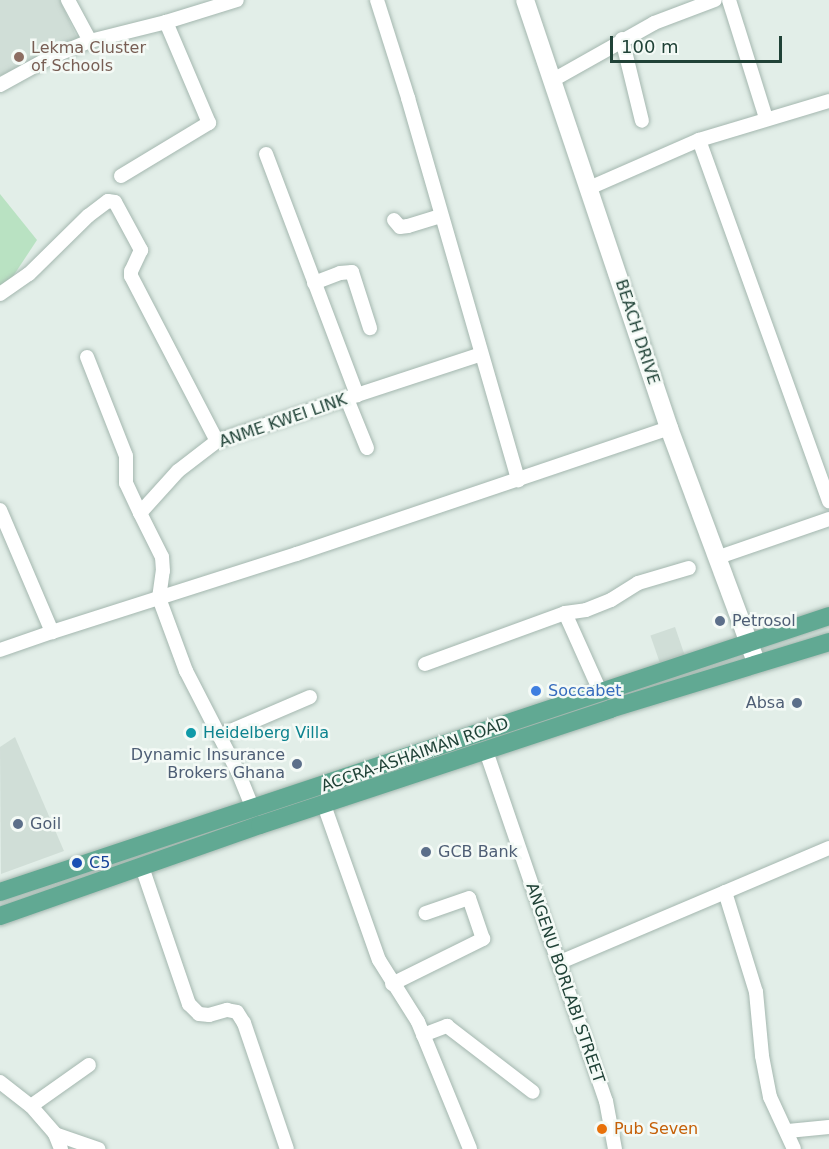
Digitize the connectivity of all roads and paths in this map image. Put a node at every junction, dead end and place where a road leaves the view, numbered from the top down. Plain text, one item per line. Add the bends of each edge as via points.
1 (68, 0) edge
2 (237, 0) edge
3 (377, 0) edge
4 (525, 0) edge
5 (715, 0) edge
6 (729, 0) edge
7 (166, 22) junction
8 (622, 39) junction
9 (90, 41) junction
10 (553, 80) junction
11 (0, 85) edge
12 (829, 101) edge
13 (766, 118) junction
14 (642, 121) dead end
15 (699, 140) junction
16 (266, 154) dead end
17 (121, 176) dead end
18 (590, 188) junction
19 (441, 216) junction
20 (394, 220) dead end
21 (314, 284) junction
22 (0, 294) edge
23 (370, 328) dead end
24 (481, 354) junction
25 (87, 357) dead end
26 (352, 397) junction
27 (669, 428) junction
28 (217, 441) junction
29 (367, 448) dead end
30 (518, 480) junction
31 (829, 501) edge
32 (0, 510) edge
33 (140, 513) junction
34 (829, 519) edge
35 (716, 558) junction
36 (689, 568) dead end
37 (159, 598) junction
38 (565, 613) junction
39 (829, 616) edge
40 (52, 632) junction
41 (747, 642) junction
42 (829, 642) edge
43 (0, 650) edge
44 (756, 662) junction
45 (425, 664) dead end
46 (601, 693) junction
47 (310, 698) dead end
48 (219, 736) junction
49 (486, 751) junction
50 (324, 805) junction
51 (253, 809) junction
52 (829, 848) edge
53 (142, 867) junction
54 (0, 892) edge
55 (725, 892) junction
56 (426, 913) dead end
57 (0, 916) edge
58 (558, 963) junction
59 (392, 984) junction
60 (423, 1035) junction
61 (88, 1065) dead end
62 (0, 1082) edge
63 (533, 1092) dead end
64 (31, 1106) junction
65 (829, 1127) edge
66 (788, 1131) junction
67 (55, 1134) junction
68 (61, 1149) edge
69 (98, 1149) edge
70 (287, 1149) edge
71 (470, 1149) edge
72 (615, 1149) edge
73 (794, 1149) edge

1 - 9 street
2 - 7 street
3 - 19 street
4 - 10 street, BEACH DRIVE
5 - 8 street
6 - 13 street
7 - 9 street
7 - 17 street via 208,123
8 - 10 street
8 - 14 street
9 - 11 street
10 - 18 street, BEACH DRIVE
12 - 13 street
13 - 15 street
15 - 18 street
15 - 31 street
16 - 21 street
18 - 27 street, BEACH DRIVE
19 - 20 street via 408,226 400,226
19 - 24 street
21 - 23 street via 352,272
21 - 26 street
22 - 28 street via 29,274 88,216 108,201 115,202 141,250 131,276
24 - 26 street, ANME KWEI LINK
24 - 30 street
25 - 33 street via 126,456 126,483
26 - 28 street, ANME KWEI LINK
26 - 29 street
27 - 30 street
27 - 35 street, BEACH DRIVE
28 - 33 street, ANME KWEI LINK via 178,471
30 - 37 street
32 - 40 street
33 - 37 street via 162,557
34 - 35 street
35 - 41 street, BEACH DRIVE
36 - 38 street via 638,583 586,610
37 - 40 street
37 - 48 street via 186,671
38 - 45 street
38 - 46 street
39 - 41 main road, ACCRA-ASHAIMAN ROAD
40 - 43 street
41 - 44 street, BEACH DRIVE
41 - 46 main road, ACCRA-ASHAIMAN ROAD
42 - 44 main road, ACCRA-ASHAIMAN ROAD
44 - 49 main road, ACCRA-ASHAIMAN ROAD
46 - 51 main road, ACCRA-ASHAIMAN ROAD
47 - 48 street
48 - 51 street
49 - 50 main road, ACCRA-ASHAIMAN ROAD
49 - 58 street, ANGENU BORLABI STREET
50 - 53 main road, ACCRA-ASHAIMAN ROAD
50 - 59 street
51 - 54 main road, ACCRA-ASHAIMAN ROAD
52 - 55 street
53 - 57 main road, ACCRA-ASHAIMAN ROAD
53 - 70 street via 189,1004 199,1014 237,1012
55 - 58 street
55 - 66 street via 756,992 770,1098
56 - 59 street via 469,898 483,939
58 - 72 street, ANGENU BORLABI STREET via 606,1101
59 - 60 street
60 - 63 street via 447,1026
60 - 71 street
61 - 64 street
62 - 64 street
64 - 67 street
65 - 66 street
66 - 73 street
67 - 68 street
67 - 69 street

